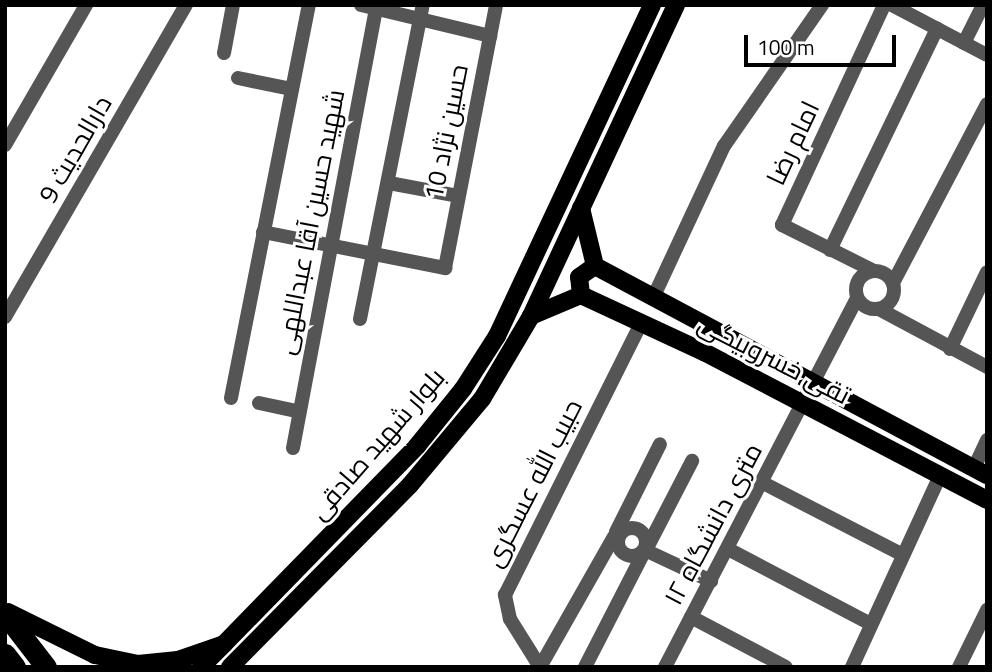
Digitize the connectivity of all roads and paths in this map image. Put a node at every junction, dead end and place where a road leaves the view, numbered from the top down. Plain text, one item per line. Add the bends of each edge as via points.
1 (86, 5) edge
2 (186, 5) edge
3 (233, 5) edge
4 (309, 5) edge
5 (360, 5) edge
6 (496, 5) edge
7 (652, 5) edge
8 (676, 5) edge
9 (822, 5) edge
10 (983, 5) edge
11 (892, 6) edge
12 (377, 7) edge
13 (421, 12) edge
14 (937, 29) junction
15 (491, 36) junction
16 (964, 43) junction
17 (225, 53) dead end
18 (987, 55) edge
19 (238, 78) dead end
20 (291, 89) junction
21 (987, 104) edge
22 (5, 145) edge
23 (389, 183) junction
24 (458, 196) junction
25 (581, 208) junction
26 (263, 232) junction
27 (331, 243) junction
28 (830, 250) junction
29 (376, 252) junction
30 (595, 266) junction
31 (874, 271) junction
32 (987, 272) edge
33 (893, 284) junction
34 (580, 295) junction
35 (653, 298) junction
36 (857, 298) junction
37 (879, 309) junction
38 (531, 316) junction
39 (5, 317) edge
40 (359, 319) dead end
41 (642, 321) junction
42 (950, 349) junction
43 (987, 367) edge
44 (815, 385) junction
45 (231, 398) dead end
46 (259, 403) dead end
47 (805, 404) junction
48 (298, 411) junction
49 (987, 440) edge
50 (660, 444) dead end
51 (293, 448) dead end
52 (692, 461) dead end
53 (981, 472) edge
54 (940, 476) junction
55 (763, 483) junction
56 (987, 500) edge
57 (615, 535) junction
58 (728, 549) junction
59 (646, 550) junction
60 (903, 555) junction
61 (711, 580) junction
62 (987, 610) edge
63 (5, 612) edge
64 (691, 617) junction
65 (871, 624) junction
66 (224, 644) junction
67 (5, 654) edge
68 (231, 664) edge
69 (15, 667) edge
70 (46, 667) edge
71 (201, 667) edge
72 (540, 667) edge
73 (585, 667) edge
74 (665, 667) edge
75 (786, 667) edge
76 (852, 667) edge
77 (959, 667) edge

1 - 22 street
2 - 39 street, دارالحدیث 9
3 - 17 street
4 - 20 street
5 - 12 street
6 - 15 street, حسین نژاد 10
7 - 66 main road, بلوار شهید صادقی via 497,336 463,389 417,446
8 - 25 main road, بلوار شهید صادقی
9 - 35 street via 730,134
10 - 16 street
11 - 14 street
11 - 28 street, امام رضا via 782,225
12 - 13 street
12 - 27 street, شهید حسین آقا عبداللهی
13 - 15 street
13 - 23 street
14 - 16 street
14 - 28 street
15 - 24 street, حسین نژاد 10
16 - 18 street
19 - 20 street
20 - 26 street
21 - 33 street
23 - 24 street
23 - 29 street
24 - 29 street, حسین نژاد 10 via 445,268
25 - 30 main road
25 - 38 main road, بلوار شهید صادقی
26 - 27 street
26 - 45 street
27 - 29 street
27 - 48 street, شهید حسین آقا عبداللهی
28 - 31 street
29 - 40 street
30 - 34 main road via 579,276
30 - 35 main road, تقی خسروبیگی
31 - 33 street
31 - 36 street via 863,275
32 - 42 street
33 - 37 street via 894,294
34 - 38 main road
34 - 41 main road, تقی خسروبیگی
35 - 44 main road, تقی خسروبیگی
36 - 37 street
36 - 44 street, ۱۲ متری دانشگاه
37 - 42 street
38 - 68 main road, بلوار شهید صادقی via 447,445
41 - 47 main road, تقی خسروبیگی
41 - 72 street, حبیب الله عسگری via 505,595 510,619
42 - 43 street
44 - 47 street, ۱۲ متری دانشگاه
44 - 53 main road, تقی خسروبیگی
46 - 48 street
47 - 54 main road, تقی خسروبیگی
47 - 55 street, ۱۲ متری دانشگاه
48 - 51 street, شهید حسین آقا عبداللهی
49 - 53 street
50 - 57 street
52 - 59 street
54 - 56 main road, تقی خسروبیگی
54 - 60 street
55 - 58 street, ۱۲ متری دانشگاه
55 - 60 street
57 - 59 street via 628,553
57 - 59 street via 633,530
57 - 72 street
58 - 61 street, ۱۲ متری دانشگاه
58 - 65 street
59 - 61 street
59 - 73 street
60 - 65 street
61 - 64 street, ۱۲ متری دانشگاه
62 - 77 street
63 - 66 main road, بلوار شهید صادقی via 54,639 138,664 178,660
63 - 70 highway
64 - 74 street, ۱۲ متری دانشگاه
64 - 75 street
65 - 76 street
66 - 71 main road
67 - 69 highway

